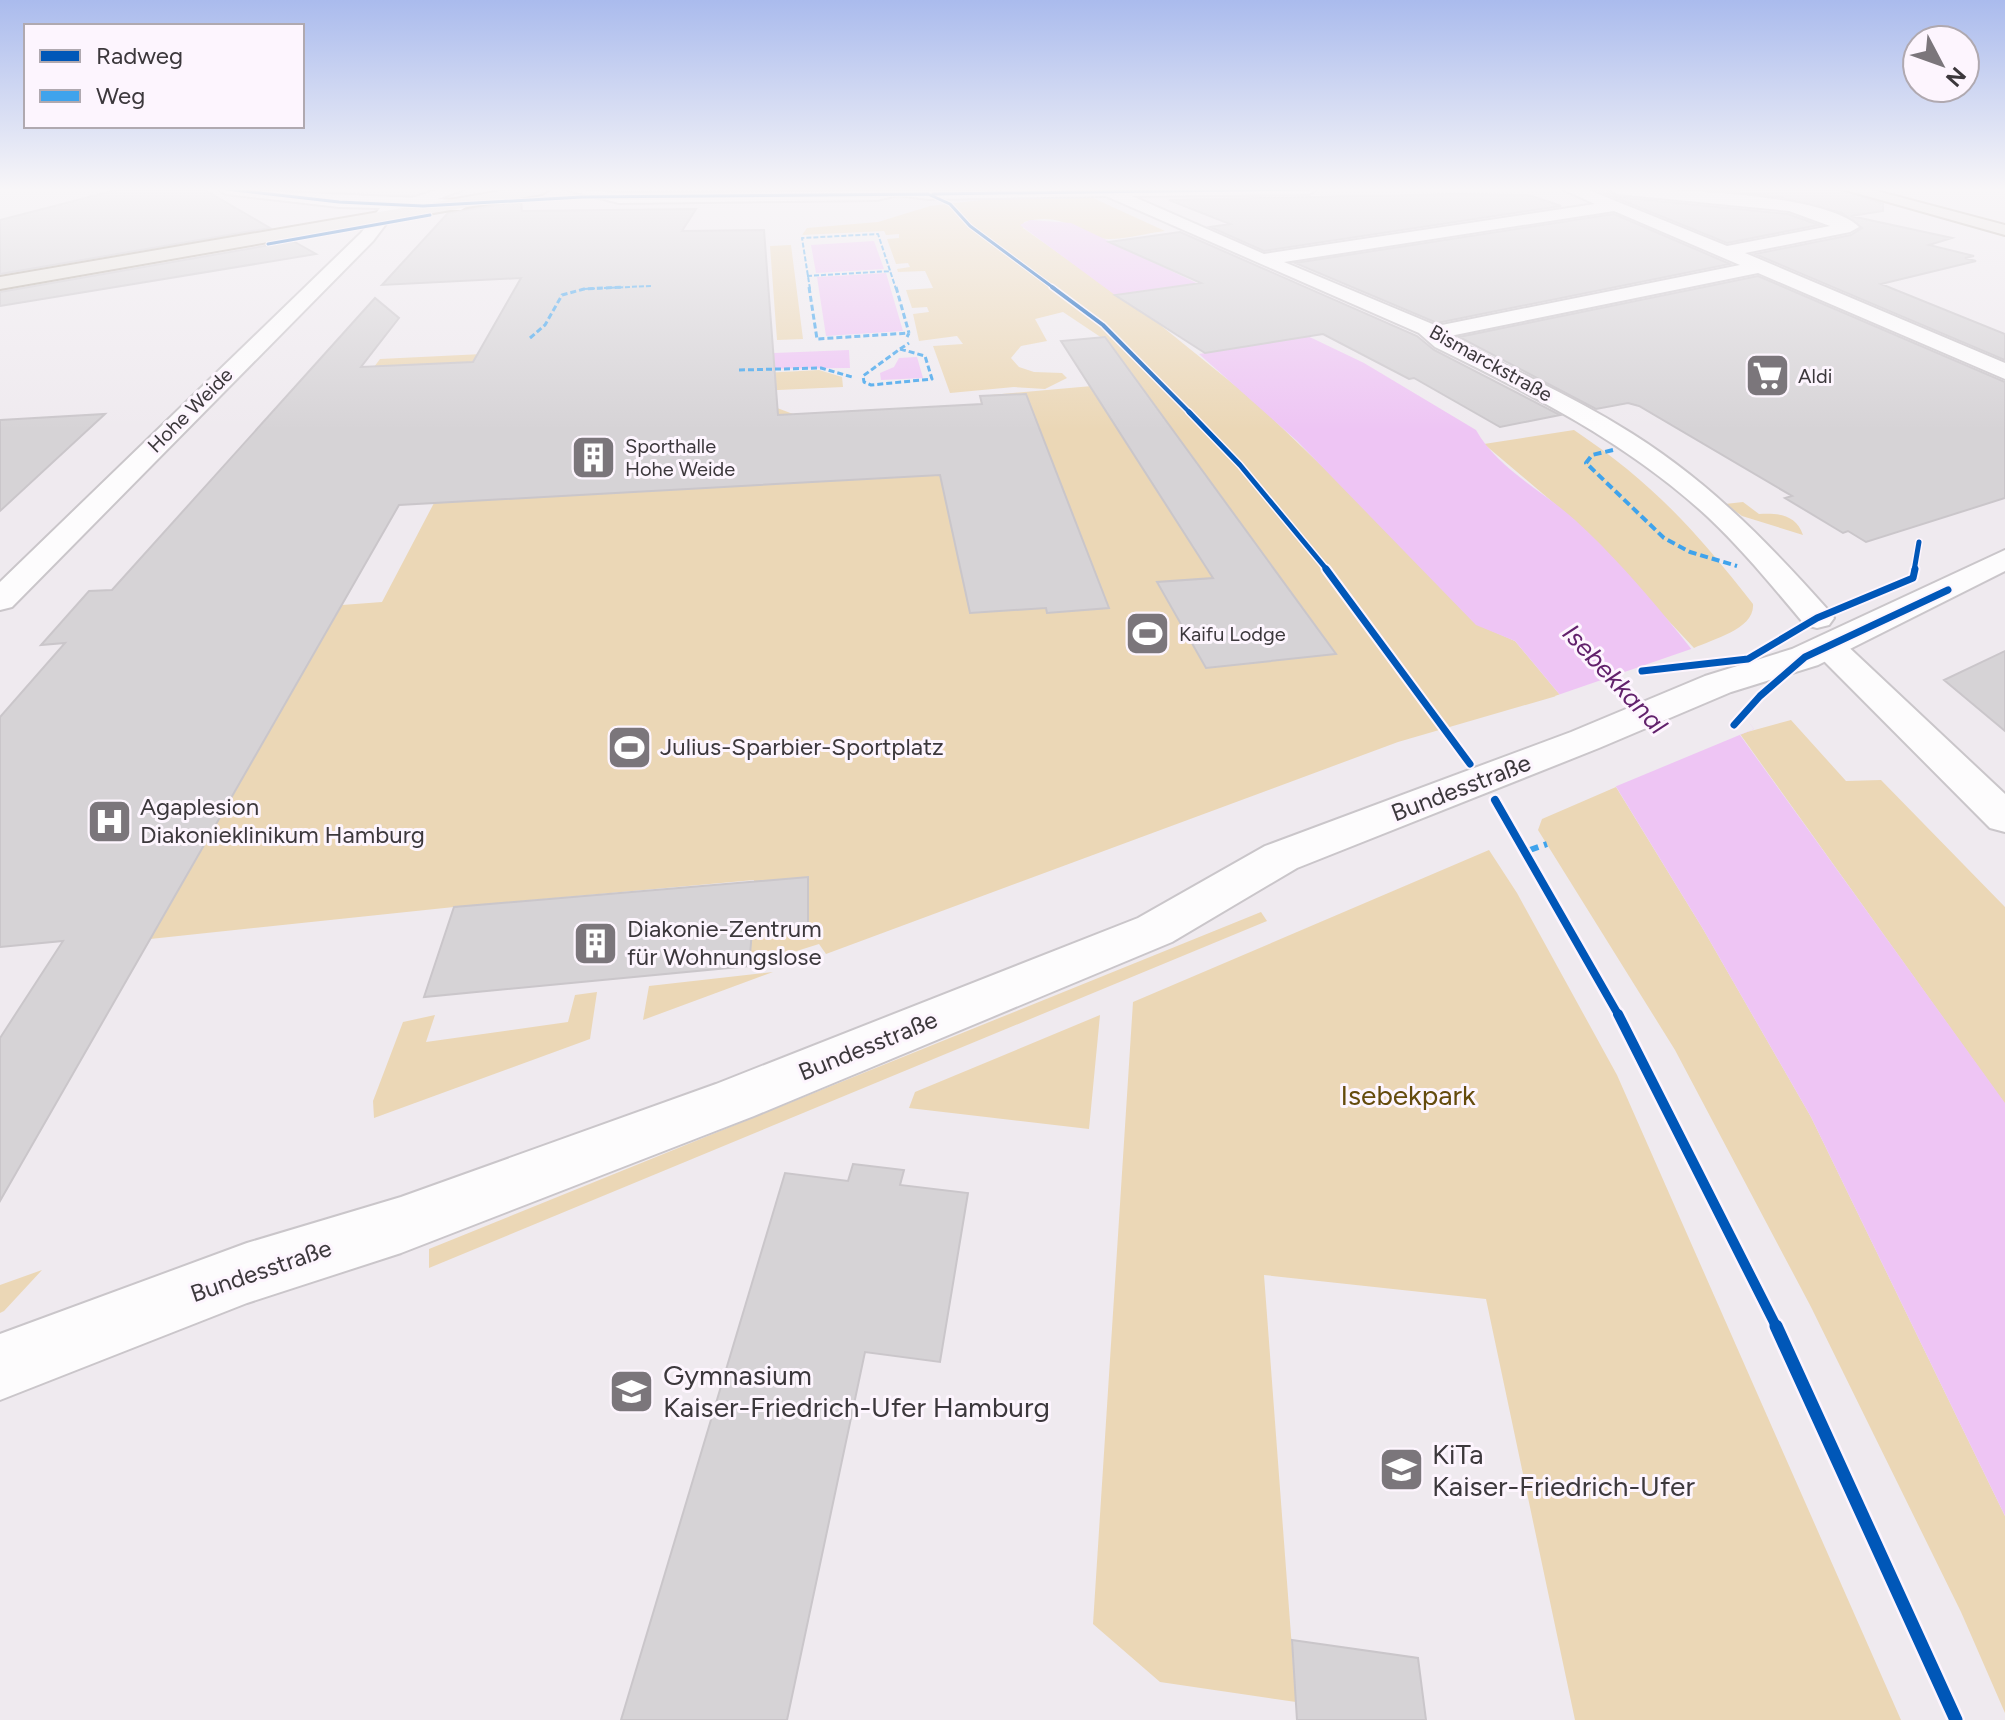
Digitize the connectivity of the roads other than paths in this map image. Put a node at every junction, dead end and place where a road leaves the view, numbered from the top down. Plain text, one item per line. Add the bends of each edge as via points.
1 (80, 269) edge
2 (334, 269) edge
3 (1289, 269) edge
4 (1749, 269) edge
5 (1765, 269) edge
6 (0, 283) edge
7 (1433, 333) junction
8 (2005, 372) edge
9 (2005, 552) edge
10 (2005, 559) edge
11 (2, 595) edge
12 (1822, 632) junction
13 (2005, 818) edge
14 (0, 1367) edge

1 - 6 main road
2 - 11 street, Hohe Weide
3 - 7 street, Bismarckstraße
4 - 7 street
5 - 8 street
7 - 12 street, Bismarckstraße via 1659,462 1733,525
9 - 12 street via 1907,580
10 - 12 street
12 - 13 street, Bismarckstraße
12 - 14 street, Bundesstraße via 1748,659 1718,684 1281,857 1155,930 735,1100 401,1225 247,1273

